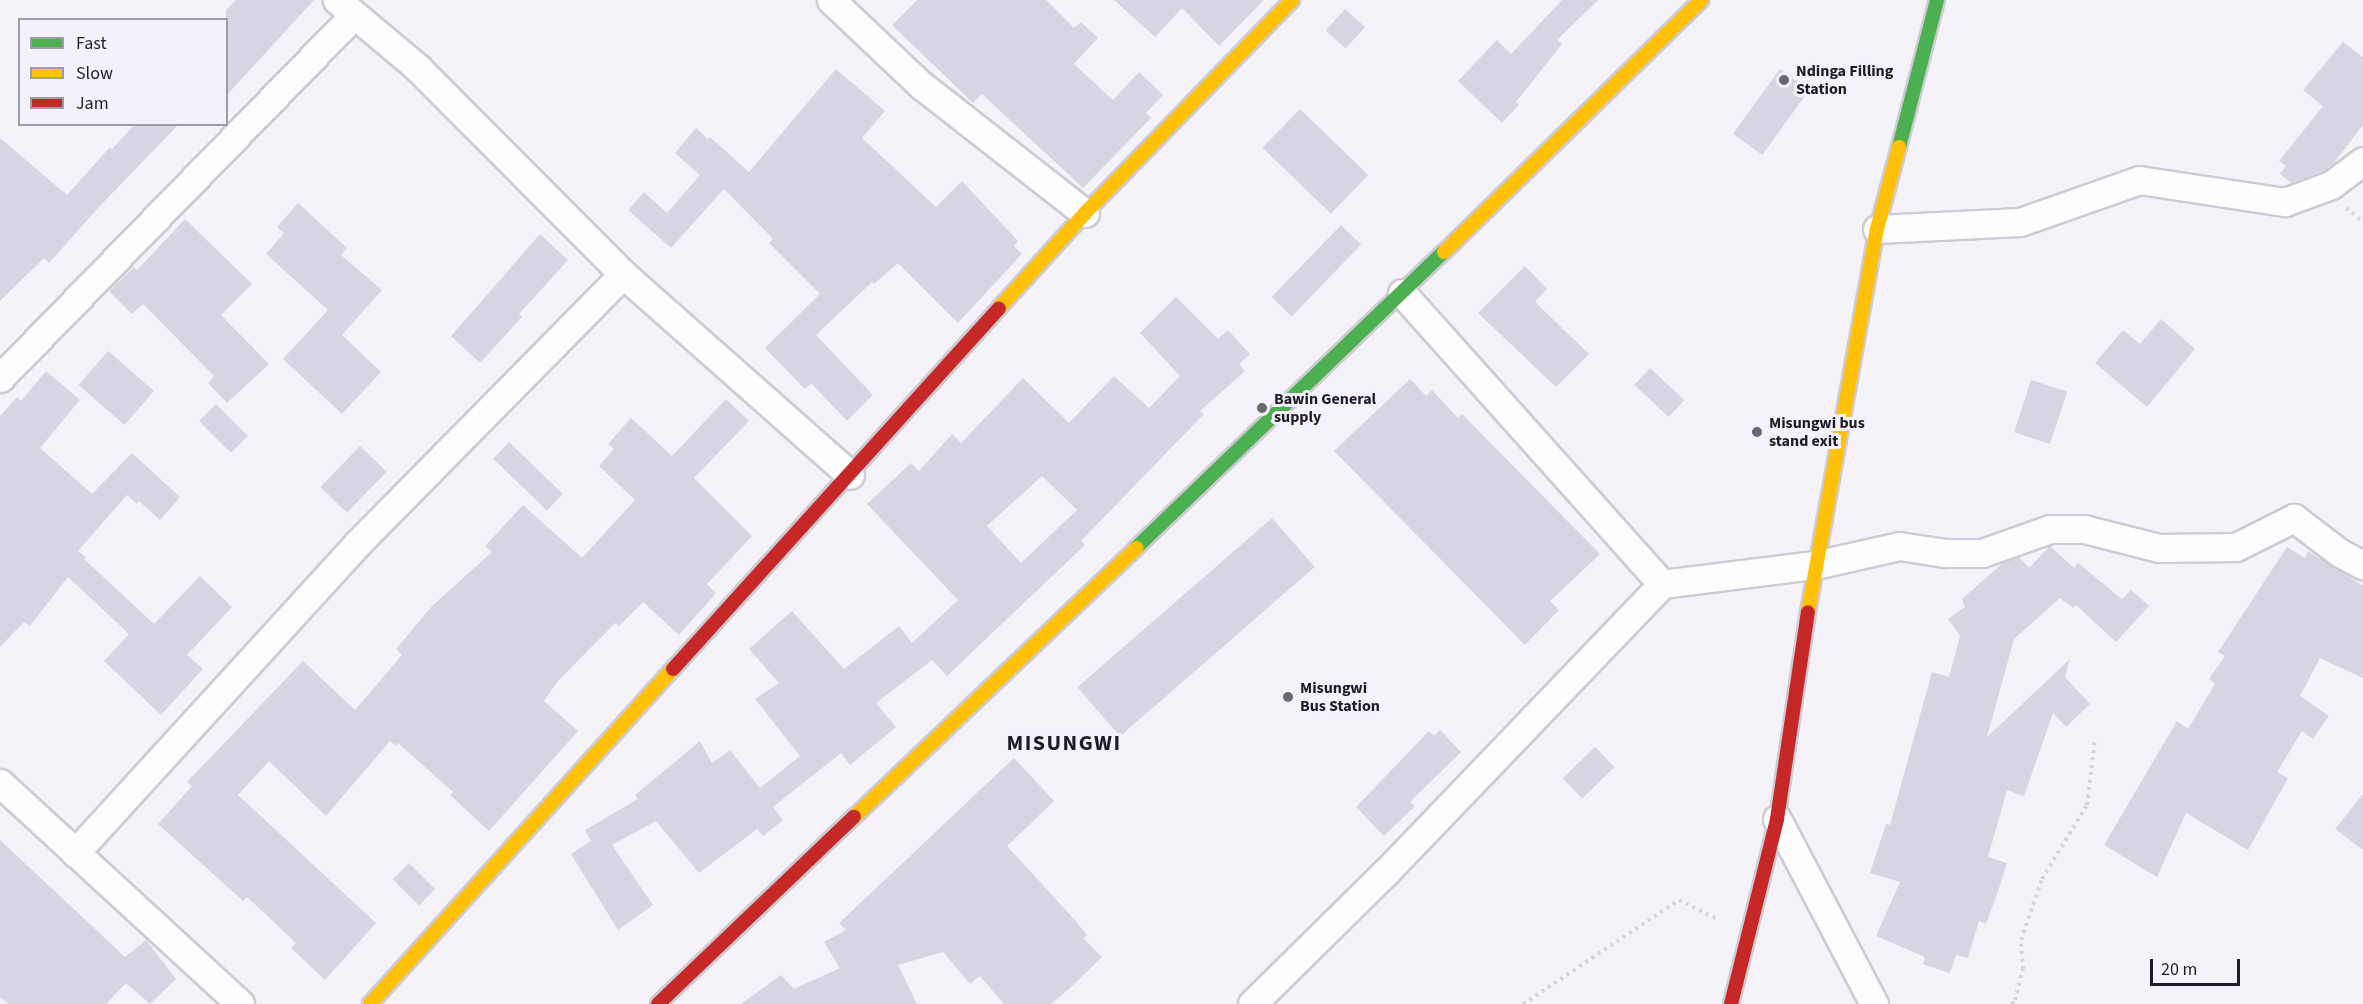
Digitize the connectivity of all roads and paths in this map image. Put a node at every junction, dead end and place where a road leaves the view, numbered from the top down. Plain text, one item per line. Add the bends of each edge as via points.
1 (1292, 0) edge
2 (1701, 0) edge
3 (1937, 0) edge
4 (844, 4) edge
5 (345, 8) edge
6 (2363, 161) edge
7 (1085, 213) junction
8 (1877, 229) junction
9 (623, 274) junction
10 (1402, 293) junction
11 (0, 378) edge
12 (850, 475) junction
13 (1815, 565) junction
14 (2363, 565) edge
15 (1662, 584) junction
16 (2096, 740) dead end
17 (0, 783) edge
18 (1777, 819) junction
19 (75, 853) junction
20 (1749, 935) junction
21 (240, 1004) edge
22 (370, 1004) edge
23 (658, 1004) edge
24 (1252, 1004) edge
25 (1523, 1004) edge
26 (1731, 1004) edge
27 (1874, 1004) edge
28 (2012, 1004) edge

1 - 7 main road
2 - 10 main road
3 - 8 main road
4 - 7 street via 921,85
5 - 9 street via 418,68
5 - 11 street
6 - 8 street via 2331,185 2285,202 2139,180 2020,222
7 - 12 main road
8 - 13 main road
9 - 12 street
9 - 19 street via 356,545
10 - 15 street
10 - 23 main road
12 - 22 main road
13 - 14 street via 1899,546 1945,553 1982,553 2050,530 2084,529 2158,548 2236,547 2295,518 2340,553
13 - 15 street
13 - 18 main road
15 - 24 street via 1385,873
16 - 28 path via 2087,805 2042,879 2021,940 2023,969
17 - 19 street
18 - 20 main road
18 - 27 street
19 - 21 street
20 - 25 path via 1679,900
20 - 26 main road

